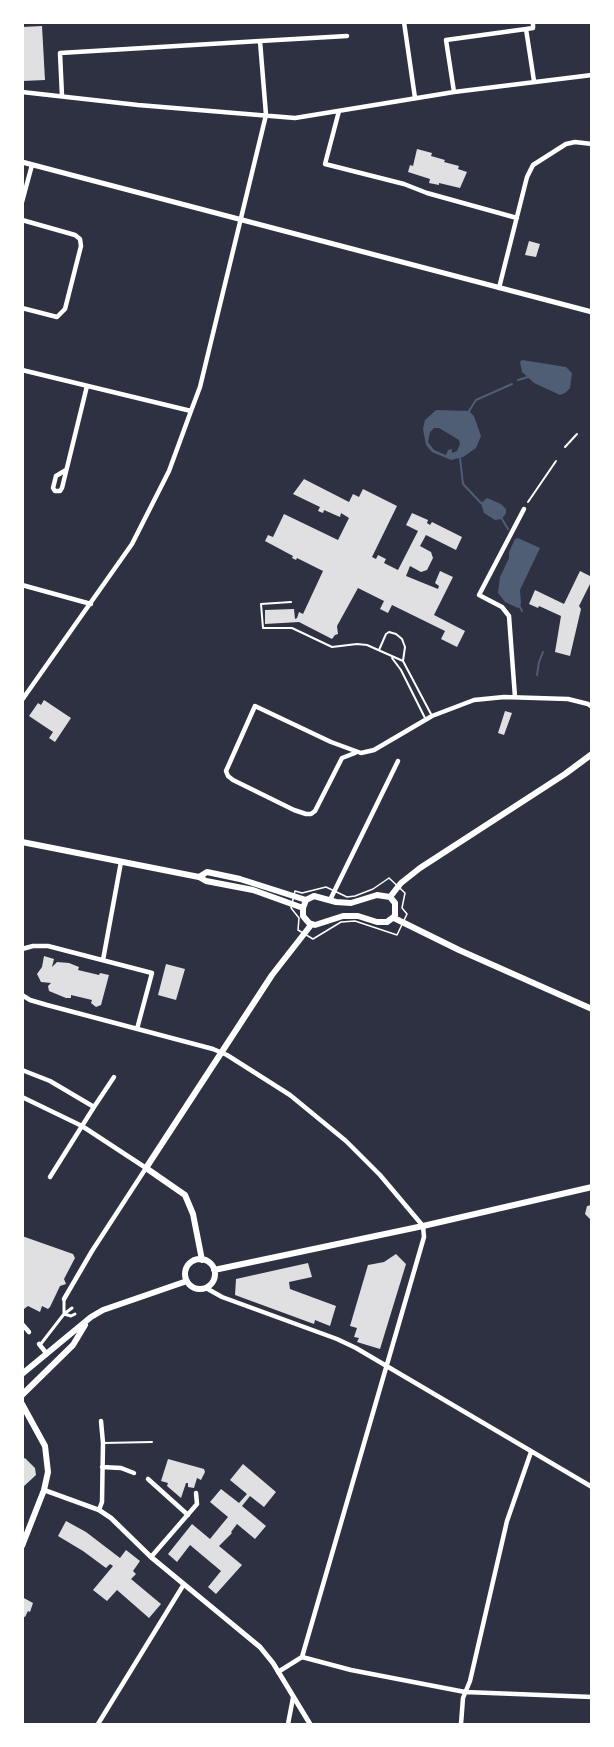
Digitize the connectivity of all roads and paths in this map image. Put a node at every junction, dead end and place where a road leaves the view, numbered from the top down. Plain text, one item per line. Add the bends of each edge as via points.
1 (404, 22) edge
2 (532, 22) edge
3 (526, 29) junction
4 (347, 36) dead end
5 (260, 40) junction
6 (591, 75) edge
7 (534, 81) junction
8 (22, 92) edge
9 (454, 92) junction
10 (62, 96) junction
11 (415, 98) junction
12 (339, 111) junction
13 (266, 115) junction
14 (591, 144) edge
15 (22, 162) edge
16 (32, 165) junction
17 (22, 202) edge
18 (517, 218) junction
19 (22, 220) edge
20 (241, 220) junction
21 (499, 288) junction
22 (22, 308) edge
23 (591, 312) edge
24 (22, 370) edge
25 (87, 386) junction
26 (191, 411) junction
27 (577, 434) dead end
28 (565, 447) dead end
29 (555, 461) dead end
30 (66, 470) dead end
31 (528, 502) dead end
32 (524, 509) dead end
33 (22, 585) edge
34 (291, 602) dead end
35 (91, 604) junction
36 (379, 650) junction
37 (390, 656) junction
38 (403, 661) junction
39 (515, 697) junction
40 (22, 700) edge
41 (591, 707) edge
42 (432, 716) junction
43 (426, 720) junction
44 (355, 753) junction
45 (591, 754) edge
46 (398, 761) dead end
47 (22, 842) edge
48 (121, 862) junction
49 (199, 877) junction
50 (390, 897) junction
51 (306, 900) junction
52 (330, 900) junction
53 (303, 908) junction
54 (394, 918) junction
55 (311, 925) junction
56 (397, 935) dead end
57 (313, 939) dead end
58 (22, 949) edge
59 (103, 960) junction
60 (22, 995) edge
61 (591, 1009) edge
62 (137, 1029) junction
63 (222, 1053) junction
64 (22, 1070) edge
65 (114, 1077) dead end
66 (22, 1097) edge
67 (94, 1107) junction
68 (82, 1126) junction
69 (146, 1168) junction
70 (50, 1177) dead end
71 (591, 1187) edge
72 (423, 1226) junction
73 (202, 1260) junction
74 (214, 1270) junction
75 (187, 1281) junction
76 (206, 1288) junction
77 (64, 1299) joint
78 (72, 1308) dead end
79 (64, 1314) junction
80 (75, 1314) dead end
81 (87, 1322) junction
82 (22, 1324) edge
83 (29, 1332) dead end
84 (39, 1344) joint
85 (47, 1354) junction
86 (386, 1365) junction
87 (22, 1374) edge
88 (22, 1395) edge
89 (22, 1404) edge
90 (101, 1421) dead end
91 (152, 1442) dead end
92 (104, 1443) junction
93 (531, 1452) junction
94 (102, 1467) junction
95 (134, 1473) dead end
96 (148, 1479) dead end
97 (591, 1487) edge
98 (44, 1491) junction
99 (196, 1493) dead end
100 (99, 1510) junction
101 (188, 1515) junction
102 (22, 1546) edge
103 (151, 1557) junction
104 (184, 1584) junction
105 (302, 1657) junction
106 (278, 1672) junction
107 (465, 1692) junction
108 (591, 1697) edge
109 (294, 1698) junction
110 (98, 1725) edge
111 (288, 1725) edge
112 (310, 1725) edge
113 (460, 1725) edge

1 - 11 street
2 - 3 street via 533,28
3 - 7 street
3 - 9 street via 446,40
4 - 5 street
5 - 10 street via 60,53
5 - 13 street
6 - 7 street
7 - 9 street
8 - 10 street
9 - 11 street
10 - 13 street
11 - 12 street
12 - 13 street via 295,118
12 - 18 street via 325,164
13 - 20 street
14 - 18 street via 566,144 533,165
15 - 16 street
16 - 17 street
16 - 20 street
18 - 21 street
19 - 22 street via 75,235 81,246 65,309 57,317
20 - 21 street
20 - 26 street
21 - 23 street
24 - 25 street
25 - 26 street
25 - 30 street
26 - 35 street via 169,471 132,544
27 - 28 lane
29 - 31 lane
32 - 39 street via 478,595 502,607 509,616
33 - 35 street
34 - 36 lane via 261,604 263,628 292,628 332,647 357,644
35 - 40 street
36 - 37 lane
36 - 38 lane via 386,634 396,634 405,647
37 - 38 lane
37 - 43 lane
38 - 42 lane
39 - 41 street via 568,699
39 - 42 street via 474,700
42 - 43 street
43 - 44 street via 368,753
44 - 44 street via 255,706 226,771 233,780 294,810 311,814 342,758
45 - 50 main road via 420,868
46 - 52 street
47 - 48 main road
48 - 49 main road
48 - 59 street
49 - 51 main road via 207,872 240,879
49 - 53 main road
50 - 52 main road via 377,895 351,903
50 - 54 main road via 396,908
51 - 52 main road via 314,896
51 - 53 main road
53 - 55 main road via 304,918
54 - 55 main road via 383,923 343,916
54 - 61 main road
55 - 63 main road via 272,975
56 - 57 path via 344,921
58 - 59 street via 48,946
59 - 62 street via 152,973
60 - 62 street
62 - 63 street
63 - 69 main road
63 - 72 street via 290,1095 346,1141
64 - 67 street via 50,1081
65 - 67 street
66 - 68 street
67 - 68 street
68 - 69 street
68 - 70 street
69 - 73 main road via 184,1195 193,1214
69 - 77 street
71 - 72 main road
72 - 74 main road
72 - 86 street via 424,1237
73 - 74 main road
73 - 75 main road via 188,1267
74 - 76 main road via 213,1281
75 - 76 main road via 196,1288
75 - 81 main road via 103,1310
76 - 86 street via 337,1339
77 - 79 street
78 - 79 street
79 - 80 street
79 - 84 street
81 - 85 main road
81 - 88 main road via 74,1345
82 - 83 street
84 - 85 street
85 - 87 main road
86 - 93 street
86 - 105 street
89 - 98 main road via 47,1452
90 - 92 street
91 - 92 lane
92 - 94 street
93 - 97 street
93 - 107 street via 507,1521
94 - 95 street
94 - 100 street
96 - 101 street
98 - 100 street
98 - 102 main road
99 - 101 street via 197,1504
100 - 103 street
101 - 103 street
103 - 104 street
104 - 106 street via 260,1647
104 - 110 street
105 - 106 street
105 - 107 street
106 - 109 street
107 - 108 street
107 - 113 street
109 - 111 street
109 - 112 street

